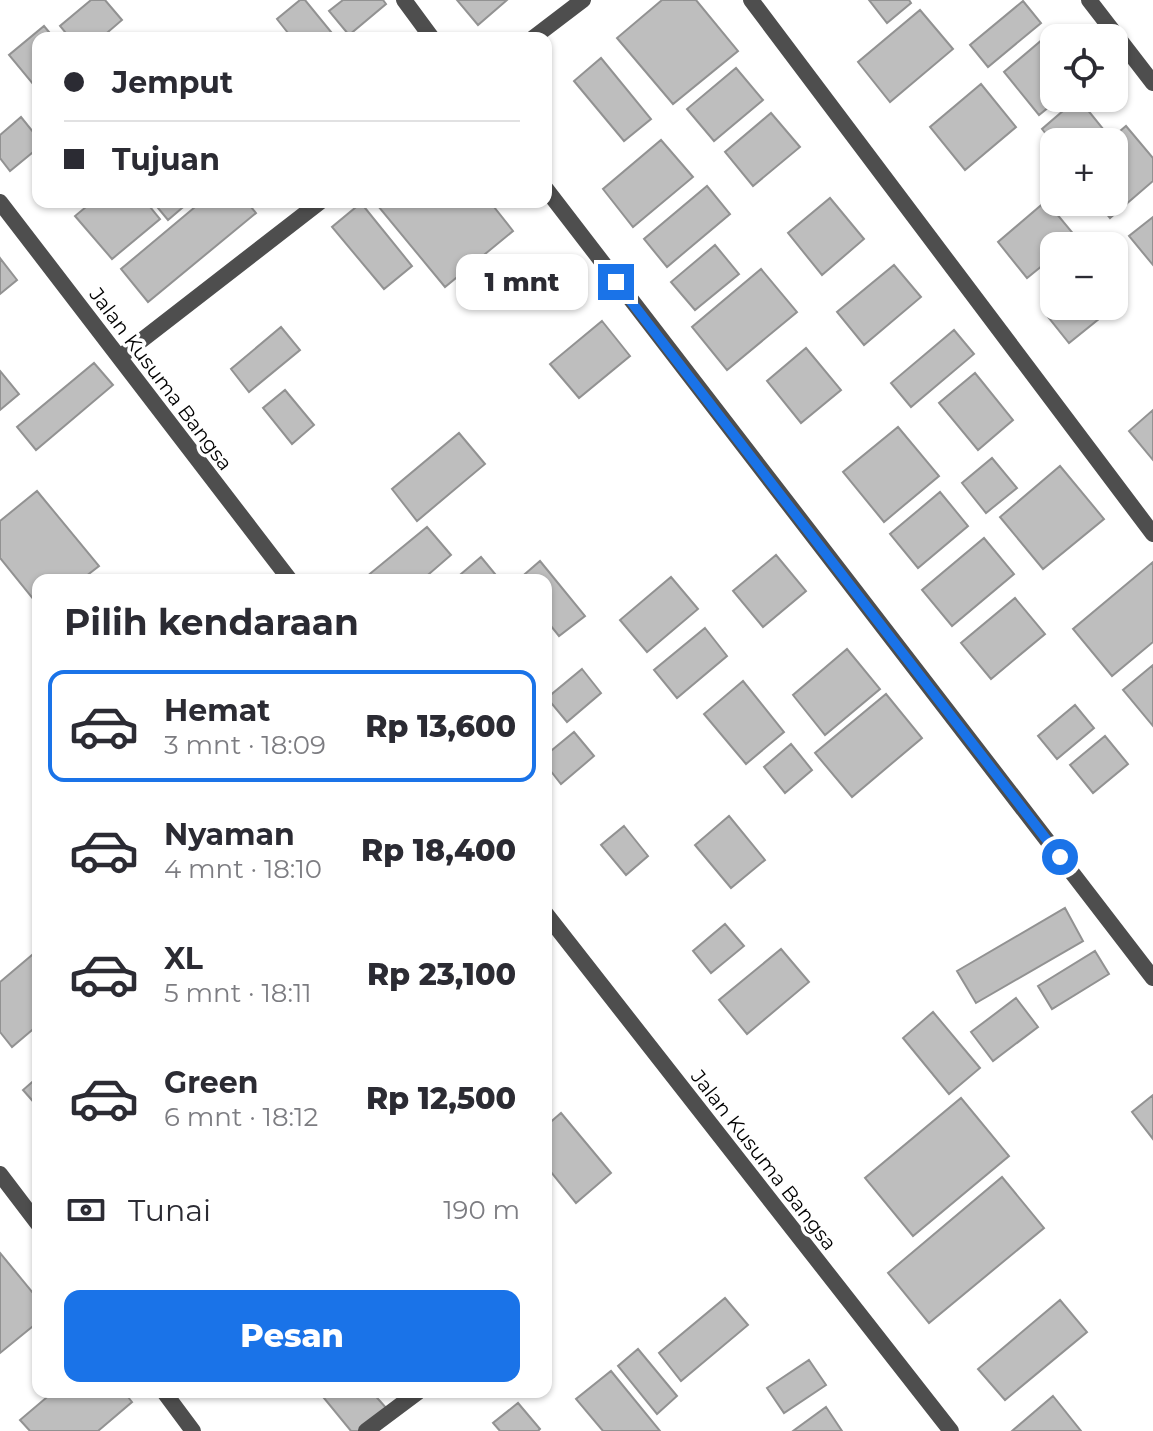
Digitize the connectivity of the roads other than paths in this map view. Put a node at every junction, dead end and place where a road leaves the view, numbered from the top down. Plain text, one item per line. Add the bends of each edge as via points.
1 (404, 0) edge
2 (583, 0) edge
3 (751, 0) edge
4 (1089, 0) edge
5 (428, 32) edge
6 (541, 32) edge
7 (1153, 83) edge
8 (552, 197) edge
9 (0, 202) edge
10 (312, 208) edge
11 (120, 357) junction
12 (1153, 534) edge
13 (285, 574) edge
14 (552, 922) edge
15 (1153, 978) edge
16 (0, 1174) edge
17 (32, 1216) edge
18 (168, 1398) edge
19 (410, 1398) edge
20 (193, 1431) edge
21 (366, 1431) edge
22 (951, 1431) edge

1 - 5 street
2 - 6 street
3 - 12 street
4 - 7 street
8 - 15 street
9 - 11 street, Jalan Kusuma Bangsa
10 - 11 street
11 - 13 street, Jalan Kusuma Bangsa
14 - 22 street, Jalan Kusuma Bangsa
16 - 17 street
18 - 20 street
19 - 21 street

